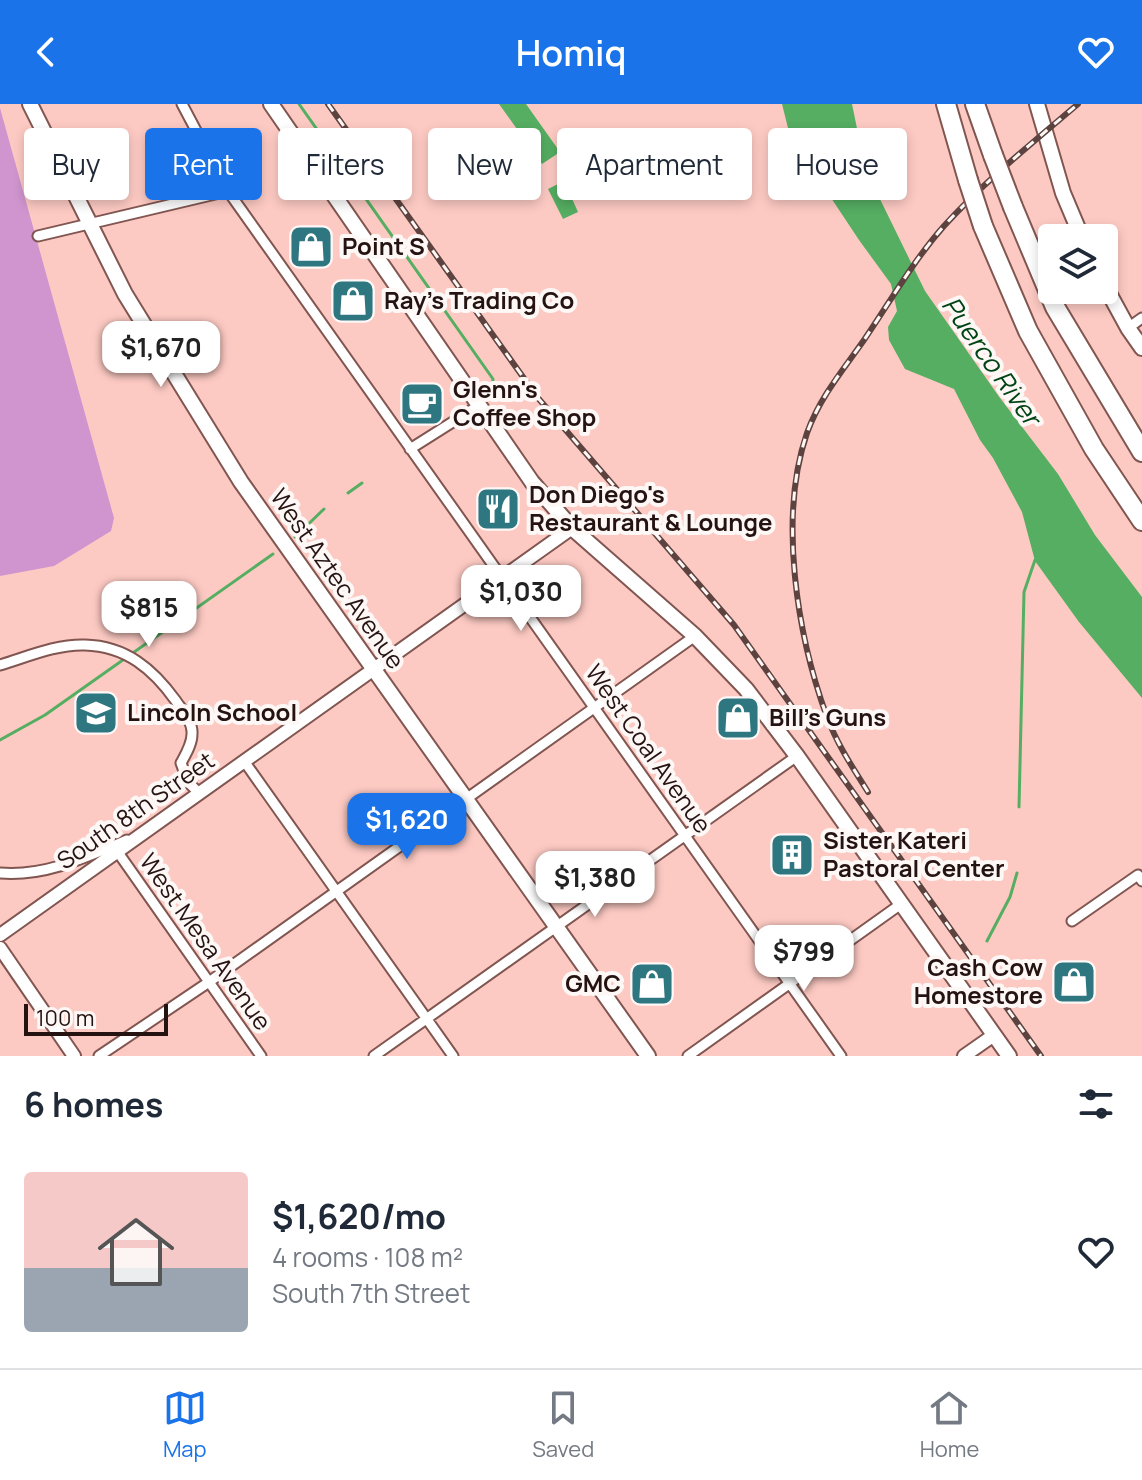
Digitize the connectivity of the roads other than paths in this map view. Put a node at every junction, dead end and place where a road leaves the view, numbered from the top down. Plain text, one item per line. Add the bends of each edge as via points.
1 (30, 104) edge
2 (182, 104) edge
3 (271, 104) edge
4 (946, 104) edge
5 (975, 104) edge
6 (1037, 104) edge
7 (195, 128) edge
8 (189, 200) edge
9 (234, 200) edge
10 (90, 223) junction
11 (1076, 224) edge
12 (38, 236) dead end
13 (1115, 304) edge
14 (1142, 318) edge
15 (1128, 328) junction
16 (1142, 348) edge
17 (478, 406) junction
18 (410, 449) junction
19 (1142, 452) edge
20 (1142, 521) edge
21 (572, 528) junction
22 (502, 578) junction
23 (695, 636) junction
24 (0, 665) edge
25 (374, 669) junction
26 (594, 708) junction
27 (797, 756) junction
28 (244, 761) junction
29 (199, 793) junction
30 (466, 799) junction
31 (141, 834) junction
32 (685, 835) junction
33 (117, 851) junction
34 (0, 873) edge
35 (1140, 878) edge
36 (336, 891) junction
37 (901, 904) junction
38 (1072, 921) dead end
39 (556, 927) junction
40 (0, 935) edge
41 (0, 948) edge
42 (209, 982) junction
43 (790, 982) junction
44 (426, 1019) junction
45 (994, 1035) junction
46 (74, 1056) edge
47 (99, 1056) edge
48 (261, 1056) edge
49 (374, 1056) edge
50 (453, 1056) edge
51 (648, 1056) edge
52 (688, 1056) edge
53 (841, 1056) edge
54 (964, 1056) edge
55 (1009, 1056) edge

1 - 10 main road, West Aztec Avenue
2 - 7 street, West Coal Avenue
3 - 17 main road
4 - 20 highway, bridge via 983,226 1040,355
5 - 19 highway, bridge via 1055,307
6 - 11 main road
8 - 10 street
9 - 18 street, West Coal Avenue
10 - 12 street
10 - 25 main road, West Aztec Avenue via 125,294 241,482
13 - 15 main road
14 - 15 street
15 - 16 main road
17 - 18 street
17 - 21 main road
18 - 22 street, West Coal Avenue
21 - 22 street, South 8th Street
21 - 23 main road
22 - 25 street, South 8th Street
22 - 26 street, West Coal Avenue
23 - 26 street
23 - 27 main road via 746,689
24 - 29 street via 82,645 117,650 142,664 186,715 193,732 181,763
25 - 28 street, South 8th Street
25 - 30 main road, West Aztec Avenue
26 - 30 street
26 - 32 street, West Coal Avenue
27 - 32 street
27 - 37 main road
28 - 29 street, South 8th Street
28 - 36 street
29 - 31 street, South 8th Street
30 - 36 street
30 - 39 main road, West Aztec Avenue
31 - 33 street, South 8th Street
31 - 34 street via 71,864 17,875
32 - 39 street
32 - 43 street, West Coal Avenue
33 - 40 street, South 8th Street
33 - 42 street, West Mesa Avenue
35 - 38 street
36 - 42 street
36 - 44 street
37 - 43 street
37 - 45 main road
39 - 44 street
39 - 51 main road, West Aztec Avenue
41 - 46 street
42 - 47 street
42 - 48 street, West Mesa Avenue
43 - 52 street
43 - 53 street, West Coal Avenue
44 - 49 street
44 - 50 street
45 - 54 street
45 - 55 main road

